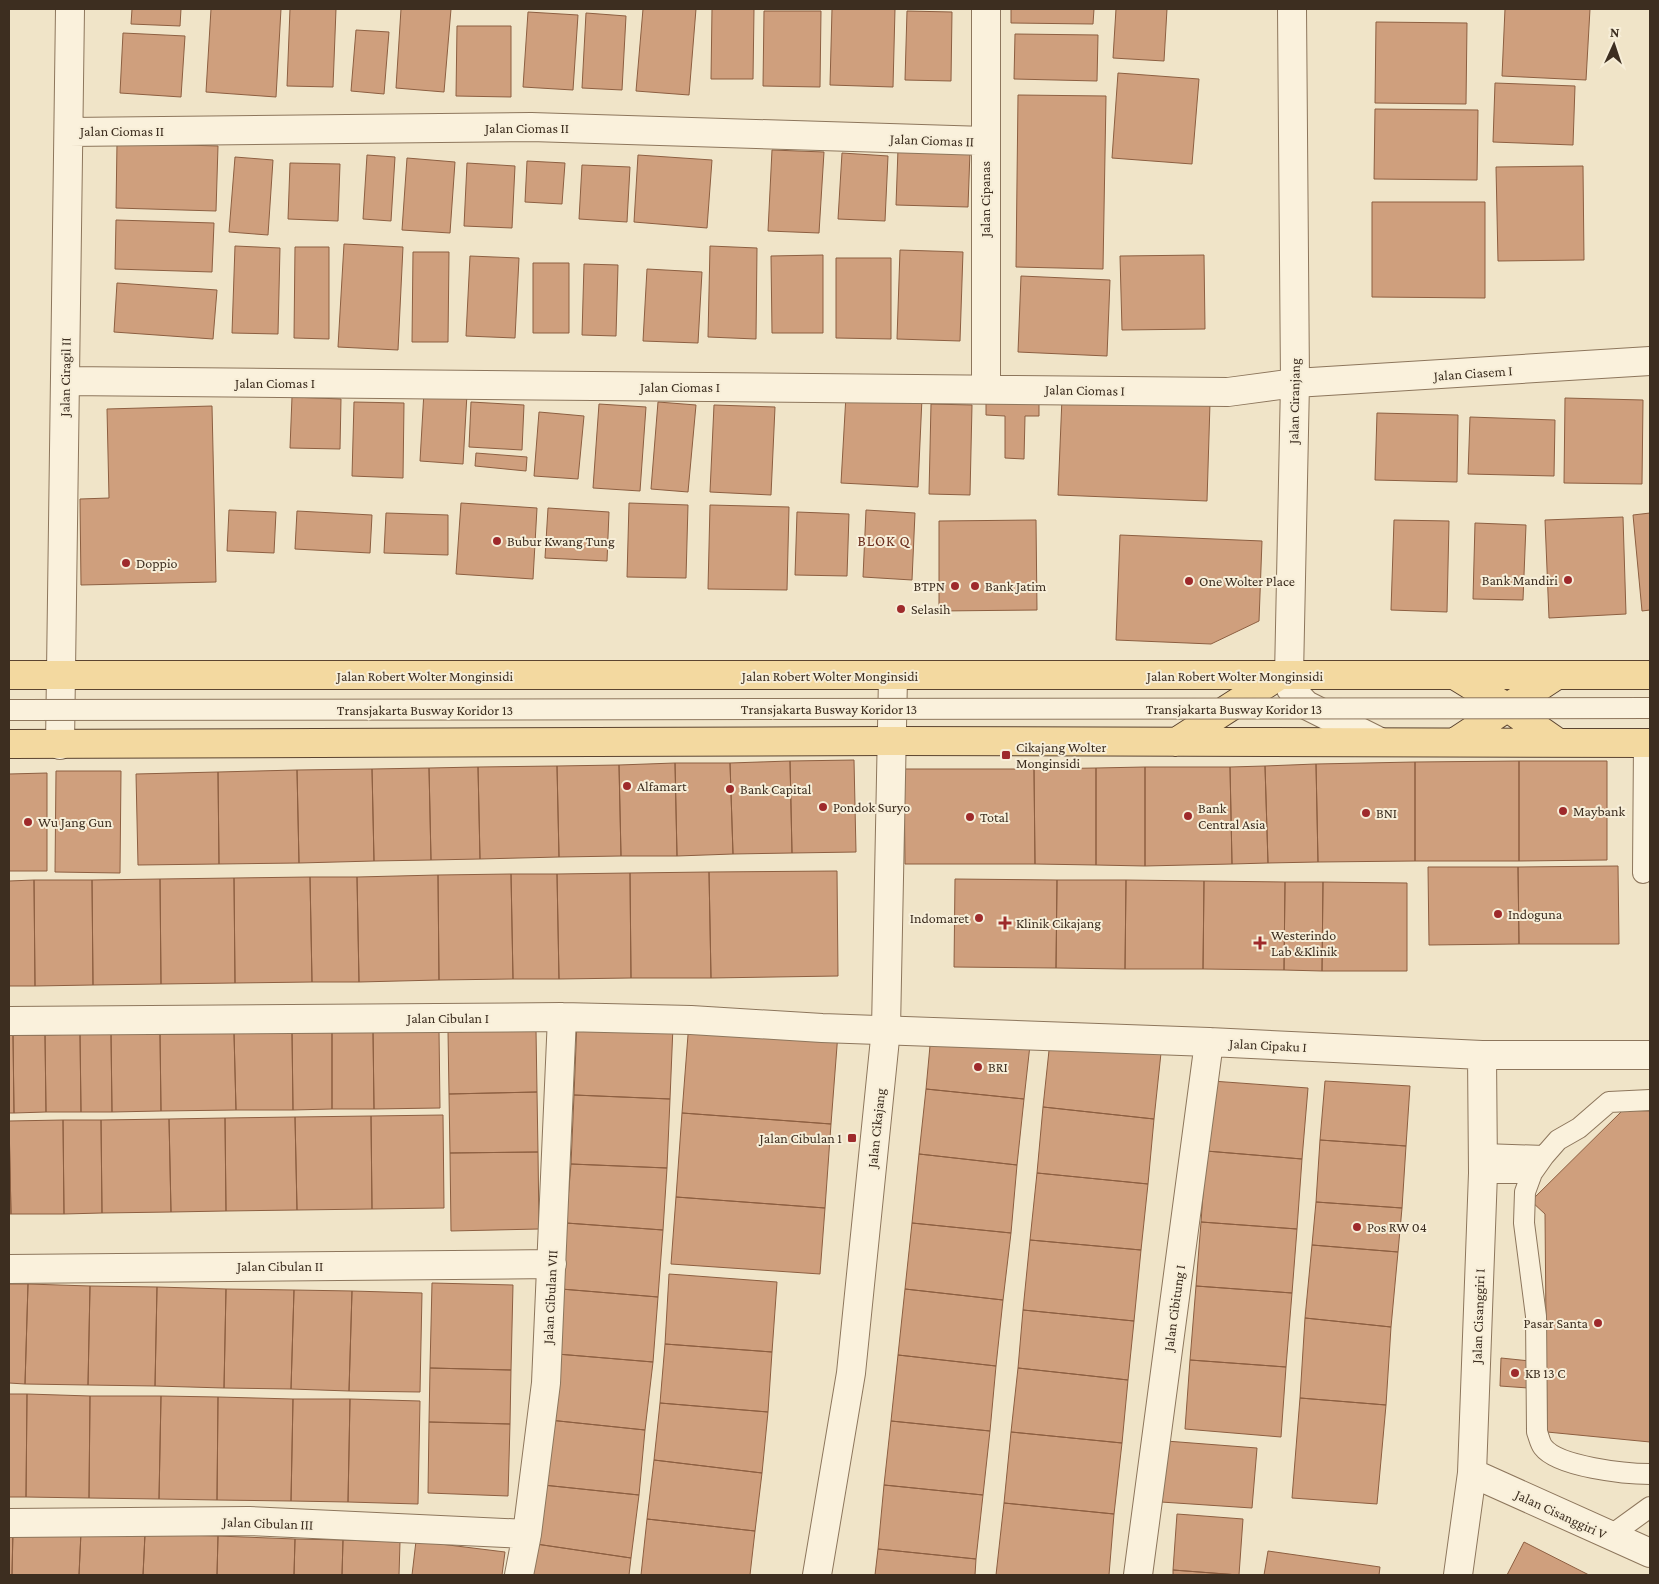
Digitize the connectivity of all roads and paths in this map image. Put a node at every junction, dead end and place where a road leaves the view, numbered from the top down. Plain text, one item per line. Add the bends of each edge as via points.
1 (70, 9) edge
2 (986, 9) edge
3 (1292, 9) edge
4 (69, 132) junction
5 (985, 141) junction
6 (1650, 361) edge
7 (65, 381) junction
8 (1295, 383) junction
9 (986, 389) junction
10 (9, 675) edge
11 (1556, 675) junction
12 (1650, 675) edge
13 (61, 676) junction
14 (892, 676) junction
15 (1178, 676) junction
16 (1283, 676) junction
17 (1456, 676) junction
18 (1508, 708) junction
19 (1650, 708) edge
20 (9, 710) edge
21 (1225, 710) junction
22 (892, 740) junction
23 (1176, 742) junction
24 (1269, 742) junction
25 (1380, 742) junction
26 (1455, 742) junction
27 (1557, 742) junction
28 (1647, 743) edge
29 (9, 744) edge
30 (60, 745) junction
31 (1643, 873) dead end
32 (562, 1018) junction
33 (9, 1021) edge
34 (886, 1029) junction
35 (1209, 1042) junction
36 (1482, 1055) junction
37 (1650, 1055) edge
38 (1650, 1100) edge
39 (1544, 1156) junction
40 (1483, 1164) junction
41 (1532, 1173) junction
42 (552, 1264) junction
43 (9, 1269) edge
44 (1472, 1473) junction
45 (1650, 1474) edge
46 (1650, 1507) edge
47 (9, 1523) edge
48 (527, 1534) junction
49 (1610, 1536) junction
50 (1650, 1553) edge
51 (519, 1575) edge
52 (817, 1575) edge
53 (1138, 1575) edge
54 (1458, 1575) edge

1 - 4 street, Jalan Ciragil II
2 - 5 street, Jalan Cipanas
3 - 8 street, Jalan Ciranjang
4 - 5 street, Jalan Ciomas II via 531,127
4 - 7 street, Jalan Ciragil II
5 - 9 street, Jalan Cipanas
6 - 8 street, Jalan Ciasem I
7 - 9 street, Jalan Ciomas I
7 - 13 street, Jalan Ciragil II
8 - 9 street, Jalan Ciomas I via 1228,392
8 - 16 street, Jalan Ciranjang
10 - 13 main road, Jalan Robert Wolter Monginsidi
11 - 12 main road, Jalan Robert Wolter Monginsidi
11 - 17 main road, Jalan Robert Wolter Monginsidi
11 - 18 main road
13 - 14 main road, Jalan Robert Wolter Monginsidi
13 - 30 street, Jalan Ciragil II
14 - 15 main road, Jalan Robert Wolter Monginsidi
14 - 22 street, Jalan Cikajang
15 - 16 main road, Jalan Robert Wolter Monginsidi
15 - 21 main road
16 - 17 main road, Jalan Robert Wolter Monginsidi
16 - 21 main road
16 - 25 street, Jalan Ciranjang via 1306,706
17 - 18 main road
18 - 26 main road
18 - 27 main road
19 - 20 lane, Transjakarta Busway Koridor 13, bridge
21 - 23 main road
21 - 24 main road
22 - 23 main road
22 - 30 main road
22 - 34 street, Jalan Cikajang
23 - 24 main road
24 - 25 main road
25 - 26 main road
26 - 27 main road
27 - 28 main road
28 - 31 lane
29 - 30 main road
32 - 33 street, Jalan Cibulan I
32 - 34 street, Jalan Cibulan I
32 - 42 street, Jalan Cibulan VII
34 - 35 street, Jalan Cipaku I
34 - 52 street, Jalan Cikajang via 851,1372
35 - 36 street, Jalan Cipaku I
35 - 53 street, Jalan Cibitung I
36 - 37 street, Jalan Cipaku I
36 - 40 street, Jalan Cisanggiri I
38 - 39 lane via 1609,1102 1579,1128 1558,1140
39 - 40 lane
39 - 41 lane
40 - 41 lane
40 - 44 street, Jalan Cisanggiri I
41 - 45 lane via 1525,1192 1524,1224 1536,1316 1537,1432 1543,1447 1561,1458 1596,1470
42 - 43 street, Jalan Cibulan II
42 - 48 street, Jalan Cibulan VII via 546,1383
44 - 49 street, Jalan Cisanggiri V
44 - 54 street, Jalan Cisanggiri I
46 - 49 lane
47 - 48 street, Jalan Cibulan III via 248,1521
48 - 51 street, Jalan Cibulan VII
49 - 50 street, Jalan Cisanggiri V

